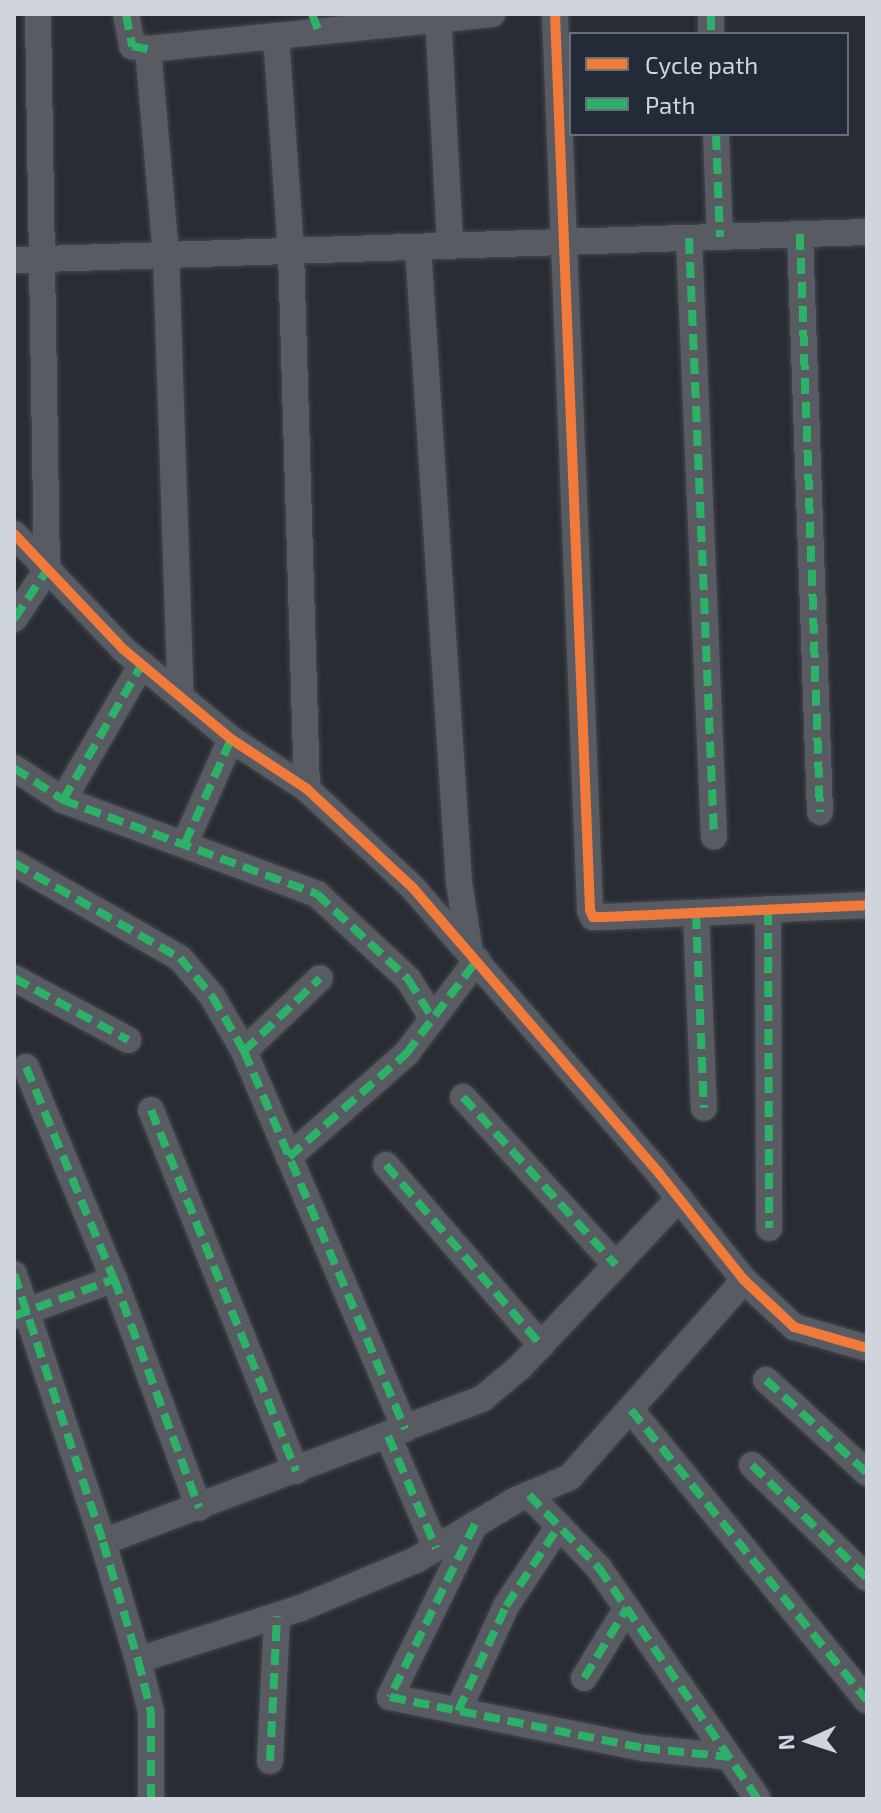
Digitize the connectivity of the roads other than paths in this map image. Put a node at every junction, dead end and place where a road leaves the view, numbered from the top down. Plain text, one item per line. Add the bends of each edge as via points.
1 (38, 14) edge
2 (126, 14) edge
3 (492, 14) edge
4 (555, 14) edge
5 (439, 17) edge
6 (316, 23) edge
7 (276, 36) junction
8 (148, 49) junction
9 (716, 136) edge
10 (867, 232) edge
11 (800, 234) junction
12 (720, 237) junction
13 (689, 238) junction
14 (563, 242) junction
15 (450, 246) junction
16 (418, 247) junction
17 (291, 251) junction
18 (166, 255) junction
19 (44, 259) junction
20 (14, 260) edge
21 (14, 534) edge
22 (47, 570) junction
23 (14, 619) edge
24 (142, 664) junction
25 (181, 697) junction
26 (231, 739) junction
27 (14, 768) edge
28 (307, 789) junction
29 (63, 800) junction
30 (820, 812) dead end
31 (714, 836) dead end
32 (185, 843) junction
33 (14, 863) edge
34 (867, 905) edge
35 (768, 909) junction
36 (696, 913) junction
37 (473, 956) junction
38 (14, 978) edge
39 (320, 978) dead end
40 (433, 1019) junction
41 (128, 1040) dead end
42 (244, 1051) junction
43 (26, 1067) dead end
44 (463, 1097) dead end
45 (704, 1108) dead end
46 (151, 1110) dead end
47 (289, 1157) junction
48 (386, 1165) dead end
49 (679, 1198) junction
50 (769, 1228) dead end
51 (616, 1265) junction
52 (14, 1274) edge
53 (114, 1279) junction
54 (744, 1280) junction
55 (20, 1314) edge
56 (541, 1345) junction
57 (867, 1348) edge
58 (766, 1380) dead end
59 (631, 1410) junction
60 (397, 1432) junction
61 (752, 1465) dead end
62 (296, 1471) junction
63 (867, 1473) edge
64 (529, 1495) junction
65 (199, 1508) junction
66 (475, 1524) junction
67 (559, 1526) junction
68 (103, 1542) junction
69 (436, 1548) junction
70 (867, 1578) edge
71 (627, 1608) junction
72 (277, 1616) junction
73 (138, 1660) junction
74 (584, 1678) dead end
75 (867, 1700) edge
76 (458, 1711) junction
77 (729, 1757) junction
78 (270, 1761) dead end
79 (151, 1799) edge
80 (758, 1799) edge

1 - 19 street
2 - 8 street via 132,46
3 - 5 street
4 - 14 street
5 - 6 street
5 - 15 street
6 - 7 street
7 - 8 street
7 - 17 street
8 - 18 street
9 - 12 street
10 - 11 street
11 - 12 street
11 - 30 street
12 - 13 street
13 - 14 street
13 - 31 street
14 - 15 street
14 - 36 street via 590,910 593,917
15 - 16 street
16 - 17 street
16 - 37 street via 459,882
17 - 18 street
17 - 28 street
18 - 19 street
18 - 25 street
19 - 20 street
19 - 22 street
21 - 22 street
22 - 23 street
22 - 24 street
24 - 25 street
24 - 29 street
25 - 26 street
26 - 28 street
26 - 32 street
27 - 29 street
28 - 37 street via 413,888
29 - 32 street
32 - 40 street via 317,894 408,979
33 - 42 street via 180,958 212,996
34 - 35 street
35 - 36 street
35 - 50 street
36 - 45 street
37 - 40 street
37 - 49 street
38 - 41 street
39 - 42 street
40 - 47 street via 406,1054
42 - 47 street
43 - 53 street
44 - 51 street
46 - 62 street
47 - 60 street
48 - 56 street
49 - 51 street
49 - 54 street
51 - 56 street
52 - 55 street
53 - 55 street
53 - 65 street
54 - 57 street via 794,1327
54 - 59 street
55 - 68 street
56 - 60 street via 482,1399
58 - 63 street
59 - 64 street via 570,1477
59 - 75 street
60 - 62 street
60 - 69 street
61 - 70 street
62 - 65 street
64 - 66 street
64 - 67 street
65 - 68 street
66 - 69 street
66 - 76 street via 390,1697
67 - 71 street
67 - 76 street via 506,1606
68 - 73 street
69 - 72 street
71 - 74 street
71 - 77 street
72 - 73 street
72 - 78 street
73 - 79 street via 151,1712
76 - 77 street via 644,1748
77 - 80 street

